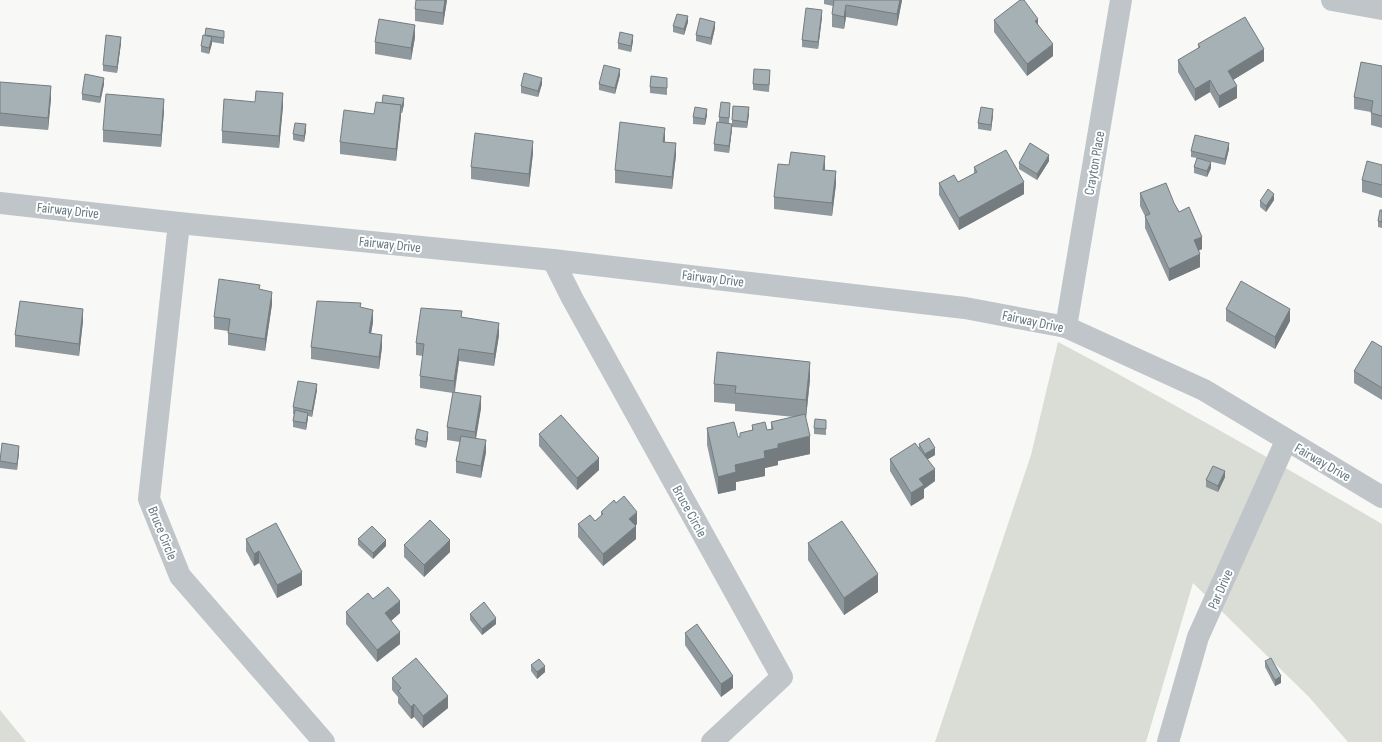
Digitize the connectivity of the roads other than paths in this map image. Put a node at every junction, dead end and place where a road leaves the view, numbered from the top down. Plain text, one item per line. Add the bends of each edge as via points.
1 (1121, 0) edge
2 (1332, 0) edge
3 (1382, 9) edge
4 (0, 203) edge
5 (179, 223) junction
6 (553, 260) junction
7 (1066, 327) junction
8 (1286, 440) junction
9 (1382, 497) edge
10 (324, 742) edge
11 (712, 742) edge
12 (1168, 742) edge

1 - 7 street, Crayton Place
2 - 3 street
4 - 5 street, Fairway Drive
5 - 6 street, Fairway Drive
5 - 10 street, Bruce Circle via 149,499 180,576
6 - 7 street, Fairway Drive via 965,308
6 - 11 street, Bruce Circle via 782,677
7 - 8 street, Fairway Drive via 1204,390
8 - 9 street, Fairway Drive
8 - 12 street, Par Drive via 1198,637

